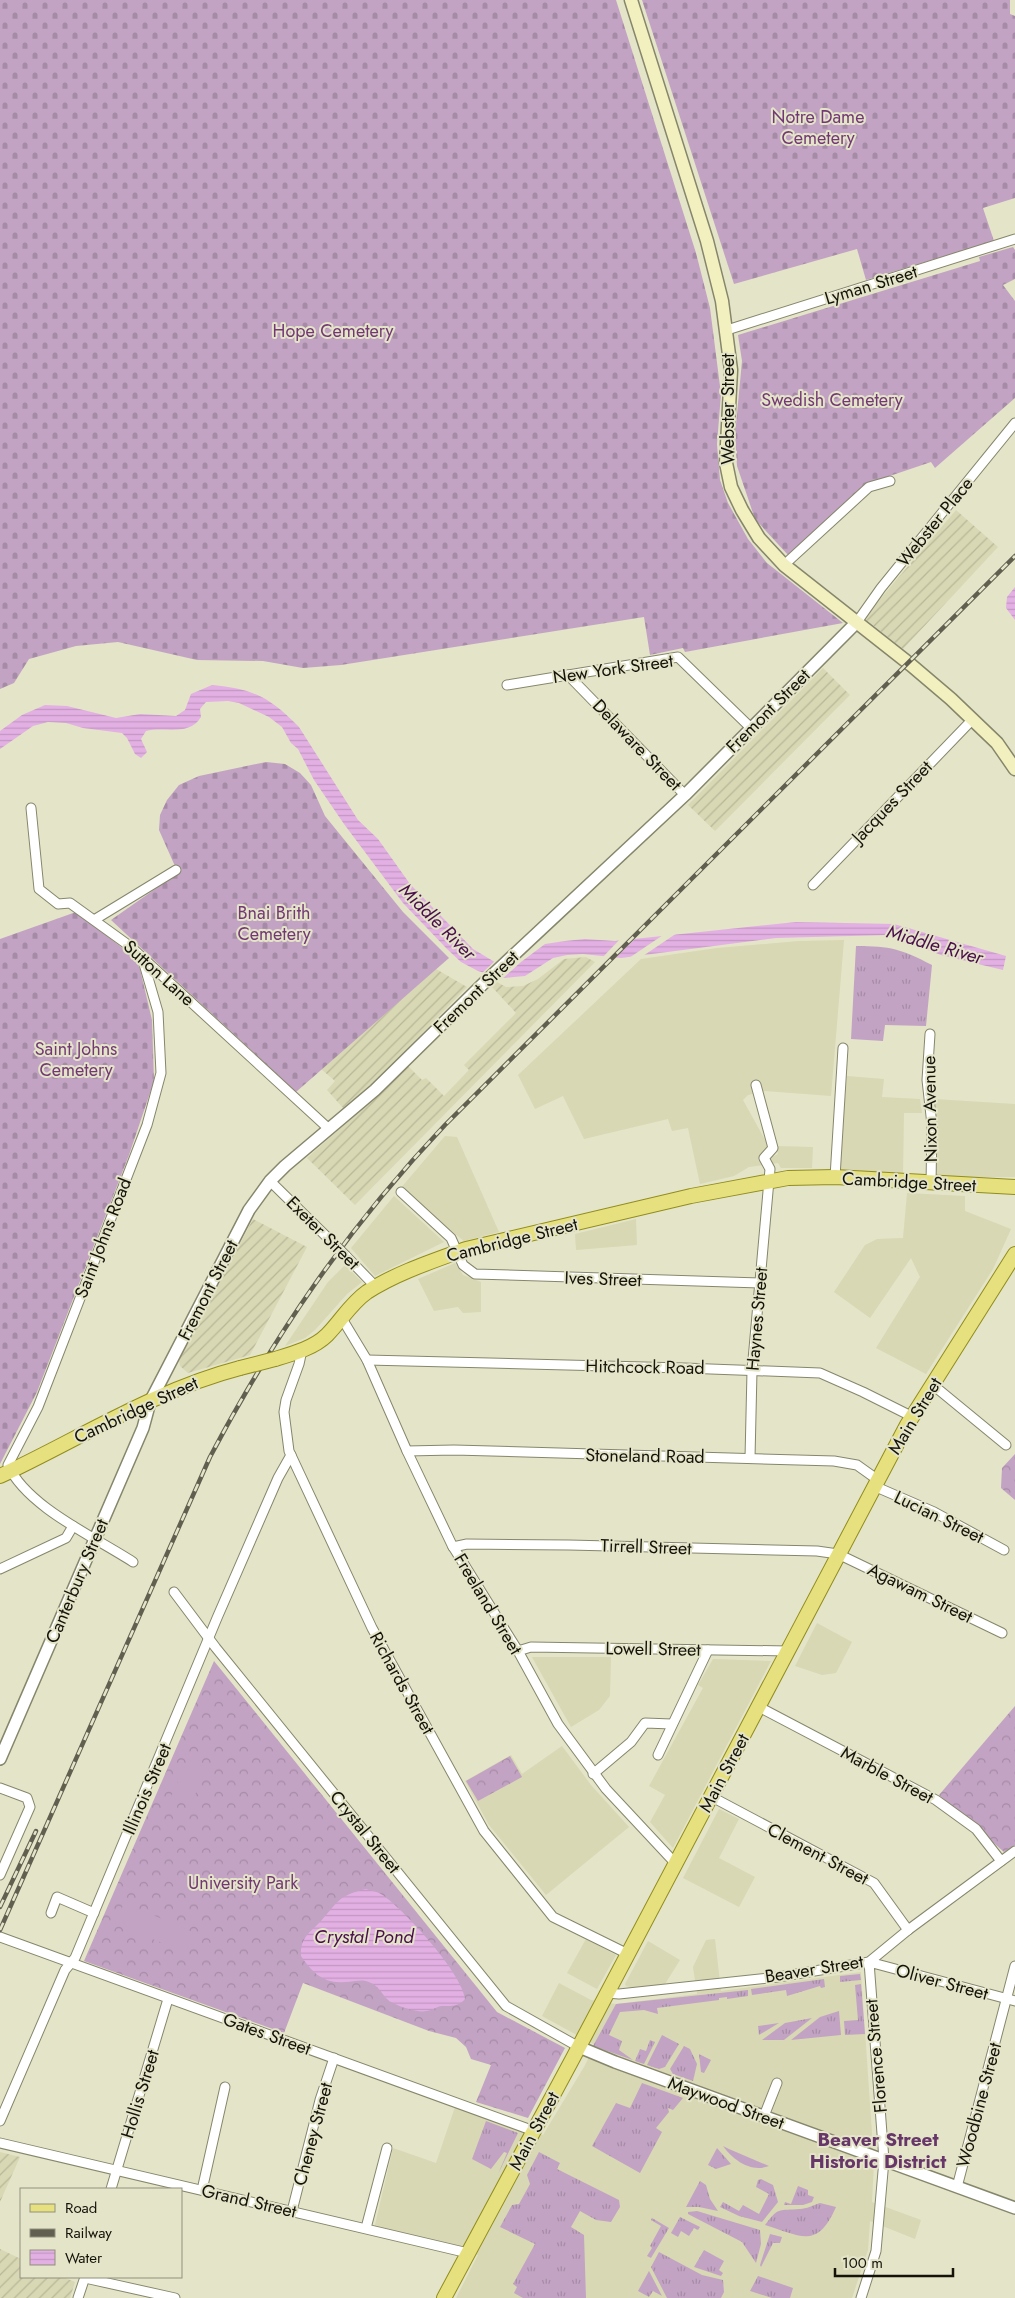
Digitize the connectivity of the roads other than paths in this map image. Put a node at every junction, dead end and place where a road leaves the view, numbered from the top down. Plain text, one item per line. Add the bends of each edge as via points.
1 (631, 0) edge
2 (1015, 239) edge
3 (727, 330) junction
4 (1015, 423) edge
5 (890, 481) dead end
6 (784, 565) junction
7 (857, 622) junction
8 (568, 675) junction
9 (507, 685) dead end
10 (972, 720) junction
11 (751, 728) junction
12 (1015, 769) edge
13 (685, 795) junction
14 (31, 808) dead end
15 (176, 870) dead end
16 (813, 885) dead end
17 (94, 920) junction
18 (142, 957) junction
19 (169, 982) junction
20 (155, 996) junction
21 (930, 1034) dead end
22 (843, 1048) dead end
23 (756, 1085) dead end
24 (328, 1129) junction
25 (835, 1177) junction
26 (270, 1180) junction
27 (768, 1180) junction
28 (931, 1184) junction
29 (1015, 1187) edge
30 (402, 1192) dead end
31 (1015, 1240) edge
32 (456, 1252) junction
33 (1015, 1254) edge
34 (1002, 1274) junction
35 (760, 1283) junction
36 (376, 1287) junction
37 (341, 1317) junction
38 (302, 1350) junction
39 (367, 1360) junction
40 (752, 1371) junction
41 (933, 1385) junction
42 (150, 1402) junction
43 (913, 1417) junction
44 (1006, 1445) dead end
45 (407, 1451) junction
46 (291, 1455) junction
47 (750, 1458) junction
48 (5, 1473) edge
49 (876, 1483) junction
50 (73, 1526) junction
51 (94, 1539) junction
52 (454, 1547) junction
53 (1004, 1550) dead end
54 (838, 1554) junction
55 (133, 1562) dead end
56 (0, 1569) edge
57 (174, 1592) dead end
58 (1002, 1633) dead end
59 (209, 1639) junction
60 (708, 1650) junction
61 (518, 1651) junction
62 (788, 1651) junction
63 (759, 1707) junction
64 (672, 1724) junction
65 (658, 1755) dead end
66 (0, 1759) edge
67 (593, 1774) junction
68 (0, 1788) edge
69 (712, 1797) junction
70 (1015, 1851) edge
71 (1001, 1860) junction
72 (676, 1864) junction
73 (0, 1875) edge
74 (51, 1913) dead end
75 (94, 1913) junction
76 (908, 1930) junction
77 (0, 1937) edge
78 (628, 1954) junction
79 (869, 1962) junction
80 (70, 1964) junction
81 (1015, 1966) edge
82 (608, 1993) junction
83 (168, 1999) junction
84 (1011, 2000) edge
85 (579, 2047) junction
86 (334, 2058) junction
87 (777, 2082) dead end
88 (225, 2087) dead end
89 (764, 2116) junction
90 (0, 2121) edge
91 (534, 2131) junction
92 (0, 2143) edge
93 (387, 2148) dead end
94 (884, 2160) junction
95 (117, 2170) junction
96 (957, 2187) junction
97 (110, 2188) edge
98 (202, 2190) junction
99 (1015, 2208) edge
100 (292, 2211) junction
101 (366, 2228) junction
102 (468, 2252) junction
103 (85, 2278) edge
104 (89, 2278) edge
105 (78, 2298) edge
106 (175, 2298) edge
107 (444, 2298) edge
108 (861, 2298) edge

1 - 3 main road, Webster Street via 707,242
2 - 3 street, Lyman Street
3 - 6 main road, Webster Street via 731,370 726,445 728,475 753,530
4 - 7 street, Webster Place
5 - 6 street via 869,487
6 - 7 main road, Webster Street
7 - 10 main road, Webster Street
7 - 11 street, Fremont Street
8 - 9 street, New York Street
8 - 11 street, New York Street via 678,657
8 - 13 street, Delaware Street
10 - 12 main road, Webster Street via 997,743
10 - 16 street, Jacques Street
11 - 13 street, Fremont Street
13 - 24 street, Fremont Street via 488,979 376,1090
14 - 17 street, Sutton Lane via 39,889 58,904 70,903
15 - 17 street
17 - 18 street, Sutton Lane
18 - 19 street, Sutton Lane
18 - 20 street, Saint Johns Road
19 - 20 street via 160,987
19 - 24 street, Sutton Lane
20 - 48 street, Saint Johns Road via 161,1073 147,1125 38,1407
21 - 28 street, Nixon Avenue via 927,1080 932,1125
22 - 25 street
23 - 27 street, Haynes Street via 773,1148 764,1158 770,1169
24 - 26 street, Fremont Street
25 - 27 main road, Cambridge Street
25 - 28 main road, Cambridge Street
26 - 36 street, Exeter Street, bridge
26 - 42 street, Fremont Street via 249,1210
27 - 32 main road, Cambridge Street
27 - 35 street, Haynes Street
28 - 29 main road, Cambridge Street
30 - 32 street, Ives Street via 451,1238
31 - 34 main road
32 - 35 street, Ives Street via 463,1265 476,1274
32 - 36 main road, Cambridge Street
33 - 34 main road, Main Street
34 - 41 main road, Main Street
35 - 40 street, Haynes Street
36 - 37 main road, Cambridge Street via 358,1299
37 - 38 main road, Cambridge Street via 326,1335
37 - 39 street, Freeland Street
38 - 42 main road, Cambridge Street, bridge via 180,1388
38 - 46 street, Richards Street via 284,1412
39 - 40 street, Hitchcock Road
39 - 45 street, Freeland Street
40 - 43 street, Hitchcock Road via 820,1373
40 - 47 street, Haynes Street
41 - 43 main road, Main Street
41 - 44 street
42 - 48 main road, Cambridge Street
42 - 51 street, Canterbury Street via 143,1428
43 - 49 main road, Main Street
45 - 47 street, Stoneland Road
45 - 52 street, Freeland Street
46 - 59 street, Illinois Street via 278,1478
46 - 78 street, Richards Street via 372,1628 484,1831 554,1916
47 - 49 street, Stoneland Road via 847,1462 857,1465
48 - 50 street
49 - 53 street, Lucian Street
49 - 54 main road, Main Street
50 - 51 street
50 - 56 street via 66,1538
51 - 55 street
51 - 66 street, Canterbury Street
52 - 54 street, Tirrell Street via 467,1544 569,1545
52 - 61 street, Freeland Street
54 - 58 street, Agawam Street
54 - 62 main road, Main Street
57 - 59 street, Crystal Street
59 - 75 street, Illinois Street
59 - 85 street, Crystal Street via 506,2006
60 - 61 street, Lowell Street via 531,1647
60 - 62 street, Lowell Street
60 - 64 street
61 - 67 street, Freeland Street via 558,1724
62 - 63 main road, Main Street
63 - 69 main road, Main Street
63 - 71 street, Marble Street via 936,1800 976,1829
64 - 65 street
64 - 67 street via 645,1723 631,1742
67 - 72 street, Freeland Street
68 - 73 street via 27,1798 30,1807
69 - 72 main road, Main Street
69 - 76 street, Clement Street via 874,1883
70 - 71 street, Beaver Street
71 - 76 street, Beaver Street
72 - 78 main road, Main Street
74 - 75 street via 57,1897
75 - 80 street, Illinois Street via 76,1958
76 - 79 street, Beaver Street
77 - 80 street, Gates Street
78 - 82 main road, Main Street
79 - 82 street, Beaver Street via 769,1978
79 - 84 street, Oliver Street
79 - 94 street, Florence Street
80 - 83 street, Gates Street
80 - 90 street, Illinois Street
81 - 84 street, Woodbine Street
82 - 85 main road, Main Street
83 - 86 street, Gates Street
83 - 95 street, Hollis Street
84 - 96 street, Woodbine Street
85 - 89 street, Maywood Street
85 - 91 main road, Main Street
86 - 91 street, Gates Street
86 - 100 street, Cheney Street
87 - 89 street
88 - 98 street
89 - 94 street, Maywood Street
91 - 102 main road, Main Street
92 - 95 street, Grand Street
93 - 101 street
94 - 96 street, Maywood Street
94 - 108 street, Florence Street via 876,2251
95 - 97 street, Hollis Street
95 - 98 street, Grand Street
96 - 99 street, Maywood Street
98 - 100 street, Grand Street
100 - 101 street, Grand Street
101 - 102 street, Grand Street
102 - 107 main road, Main Street
103 - 105 street
104 - 106 street

